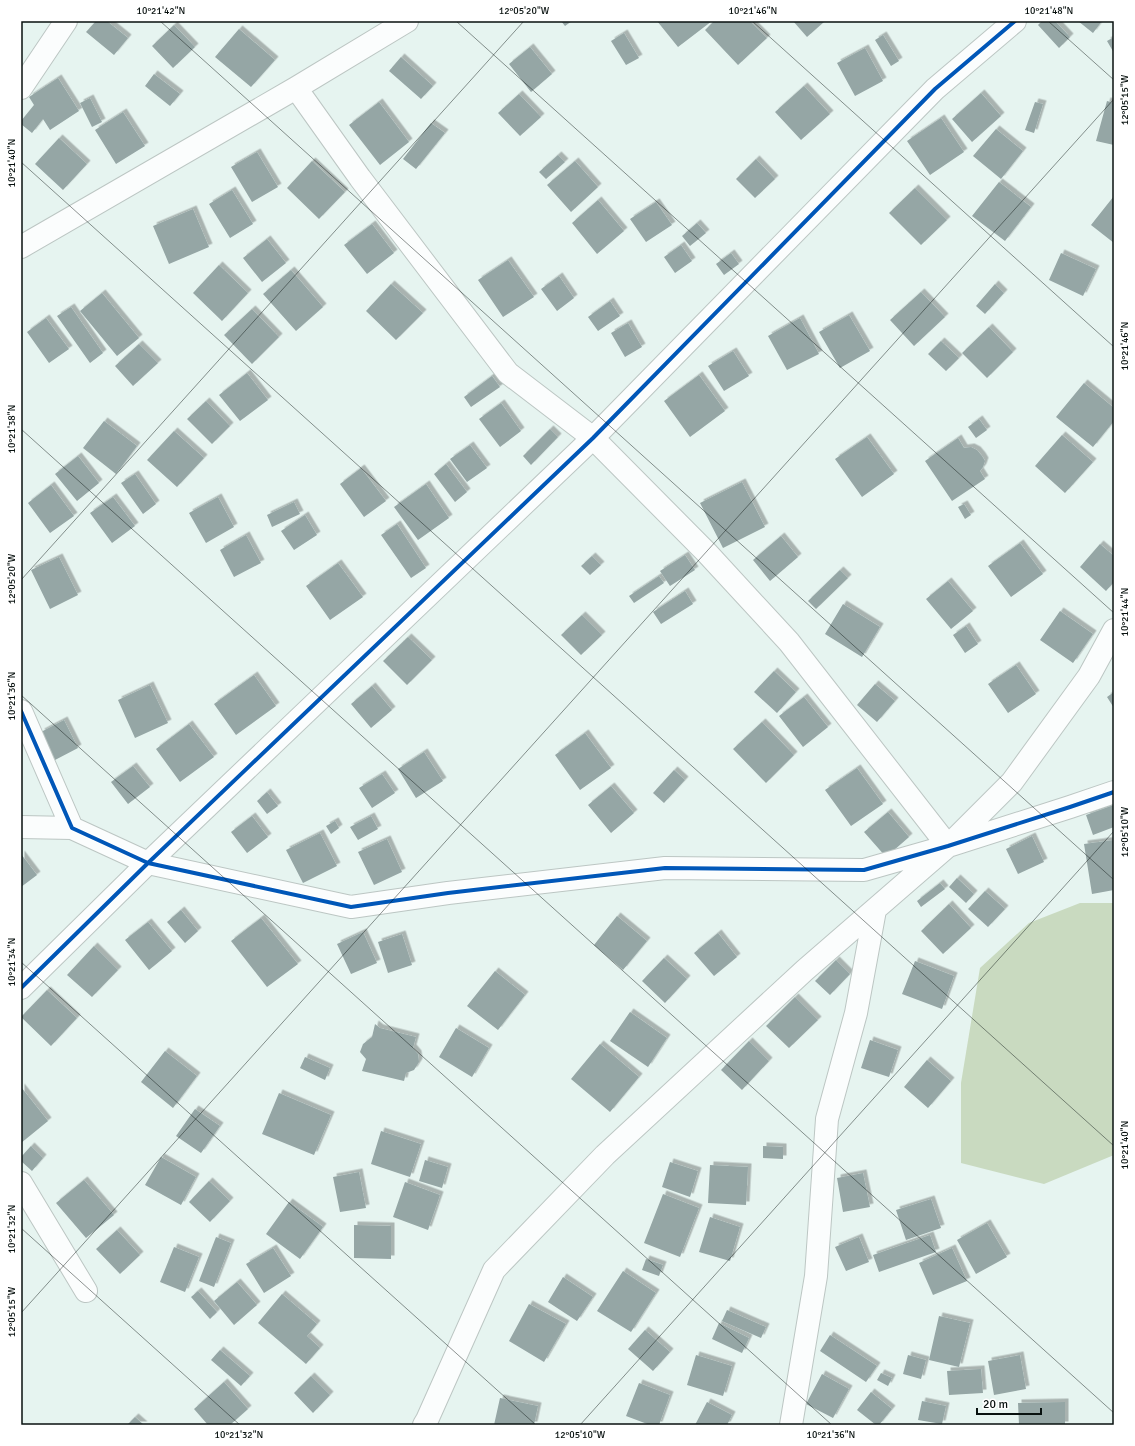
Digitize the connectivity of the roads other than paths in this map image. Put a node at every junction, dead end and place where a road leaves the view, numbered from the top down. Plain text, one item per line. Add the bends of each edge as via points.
1 (66, 21) edge
2 (408, 21) edge
3 (1015, 21) edge
4 (21, 88) edge
5 (296, 88) junction
6 (21, 247) edge
7 (593, 438) junction
8 (1114, 630) edge
9 (21, 711) edge
10 (1114, 792) edge
11 (21, 827) edge
12 (72, 828) junction
13 (948, 846) junction
14 (148, 863) junction
15 (875, 910) junction
16 (21, 988) edge
17 (21, 1183) edge
18 (86, 1291) dead end
19 (424, 1425) edge
20 (791, 1425) edge

1 - 4 street
2 - 5 street
3 - 7 street via 935,89
5 - 6 street
5 - 7 street via 360,178 508,373
7 - 13 street via 707,553 789,642
7 - 14 street
8 - 13 street via 1089,676 1012,782
9 - 12 street
10 - 13 street
11 - 12 street
12 - 14 street
13 - 14 street via 864,870 665,868 448,893 352,907
13 - 15 street
14 - 16 street
15 - 19 street via 805,970 605,1155 494,1270
15 - 20 street via 856,1013 827,1119 816,1276
17 - 18 street

